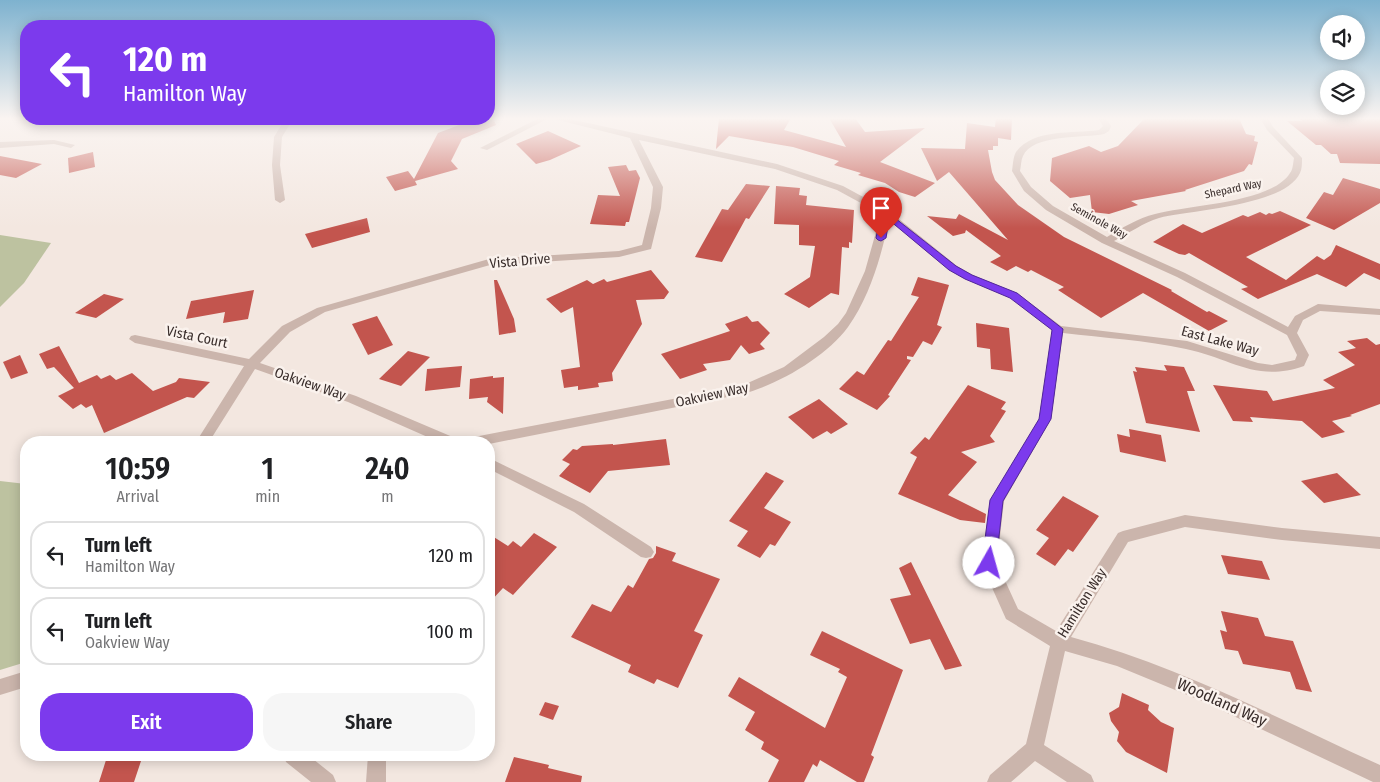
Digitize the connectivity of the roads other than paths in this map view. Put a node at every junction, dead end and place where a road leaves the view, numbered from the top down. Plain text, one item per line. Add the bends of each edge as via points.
1 (277, 154) edge
2 (642, 154) edge
3 (717, 154) edge
4 (1020, 154) edge
5 (1295, 154) edge
6 (280, 200) dead end
7 (886, 213) junction
8 (1106, 241) junction
9 (1380, 312) edge
10 (1058, 329) junction
11 (1291, 334) junction
12 (135, 339) dead end
13 (252, 364) junction
14 (206, 436) edge
15 (436, 436) edge
16 (495, 438) edge
17 (495, 467) edge
18 (1380, 542) edge
19 (646, 552) dead end
20 (1059, 642) junction
21 (20, 682) edge
22 (0, 687) edge
23 (1034, 750) junction
24 (300, 761) edge
25 (377, 761) edge
26 (1380, 775) edge
27 (326, 782) edge
28 (376, 782) edge
29 (997, 782) edge
30 (1084, 782) edge

1 - 6 street
2 - 13 street, Vista Drive via 658,187 647,247 619,254 489,262 348,302 321,310 286,329
3 - 7 street via 778,168 840,188
4 - 8 street, Seminole Way via 1016,162 1020,181 1028,190 1062,216
5 - 8 street, Shepard Way via 1298,170 1286,185 1262,196 1157,216
7 - 10 street via 953,268 1013,296
7 - 16 street, Oakview Way via 865,283 844,324 807,359 775,378 743,390
8 - 11 street, Seminole Way via 1182,276
9 - 11 street via 1318,308 1299,318
10 - 11 street, East Lake Way via 1188,346 1227,360 1274,370 1300,363 1303,355
10 - 20 street, Hamilton Way via 1045,419 997,500 989,563 1012,614
12 - 13 street, Vista Court
13 - 14 street, Vista Drive
13 - 15 street, Oakview Way via 352,399
17 - 19 street via 579,508
18 - 20 street, Hamilton Way via 1282,534 1185,521 1123,536
20 - 23 street
20 - 26 street, Woodland Way via 1118,658 1208,695
21 - 22 street
23 - 29 street
23 - 30 street
24 - 27 street
25 - 28 street

